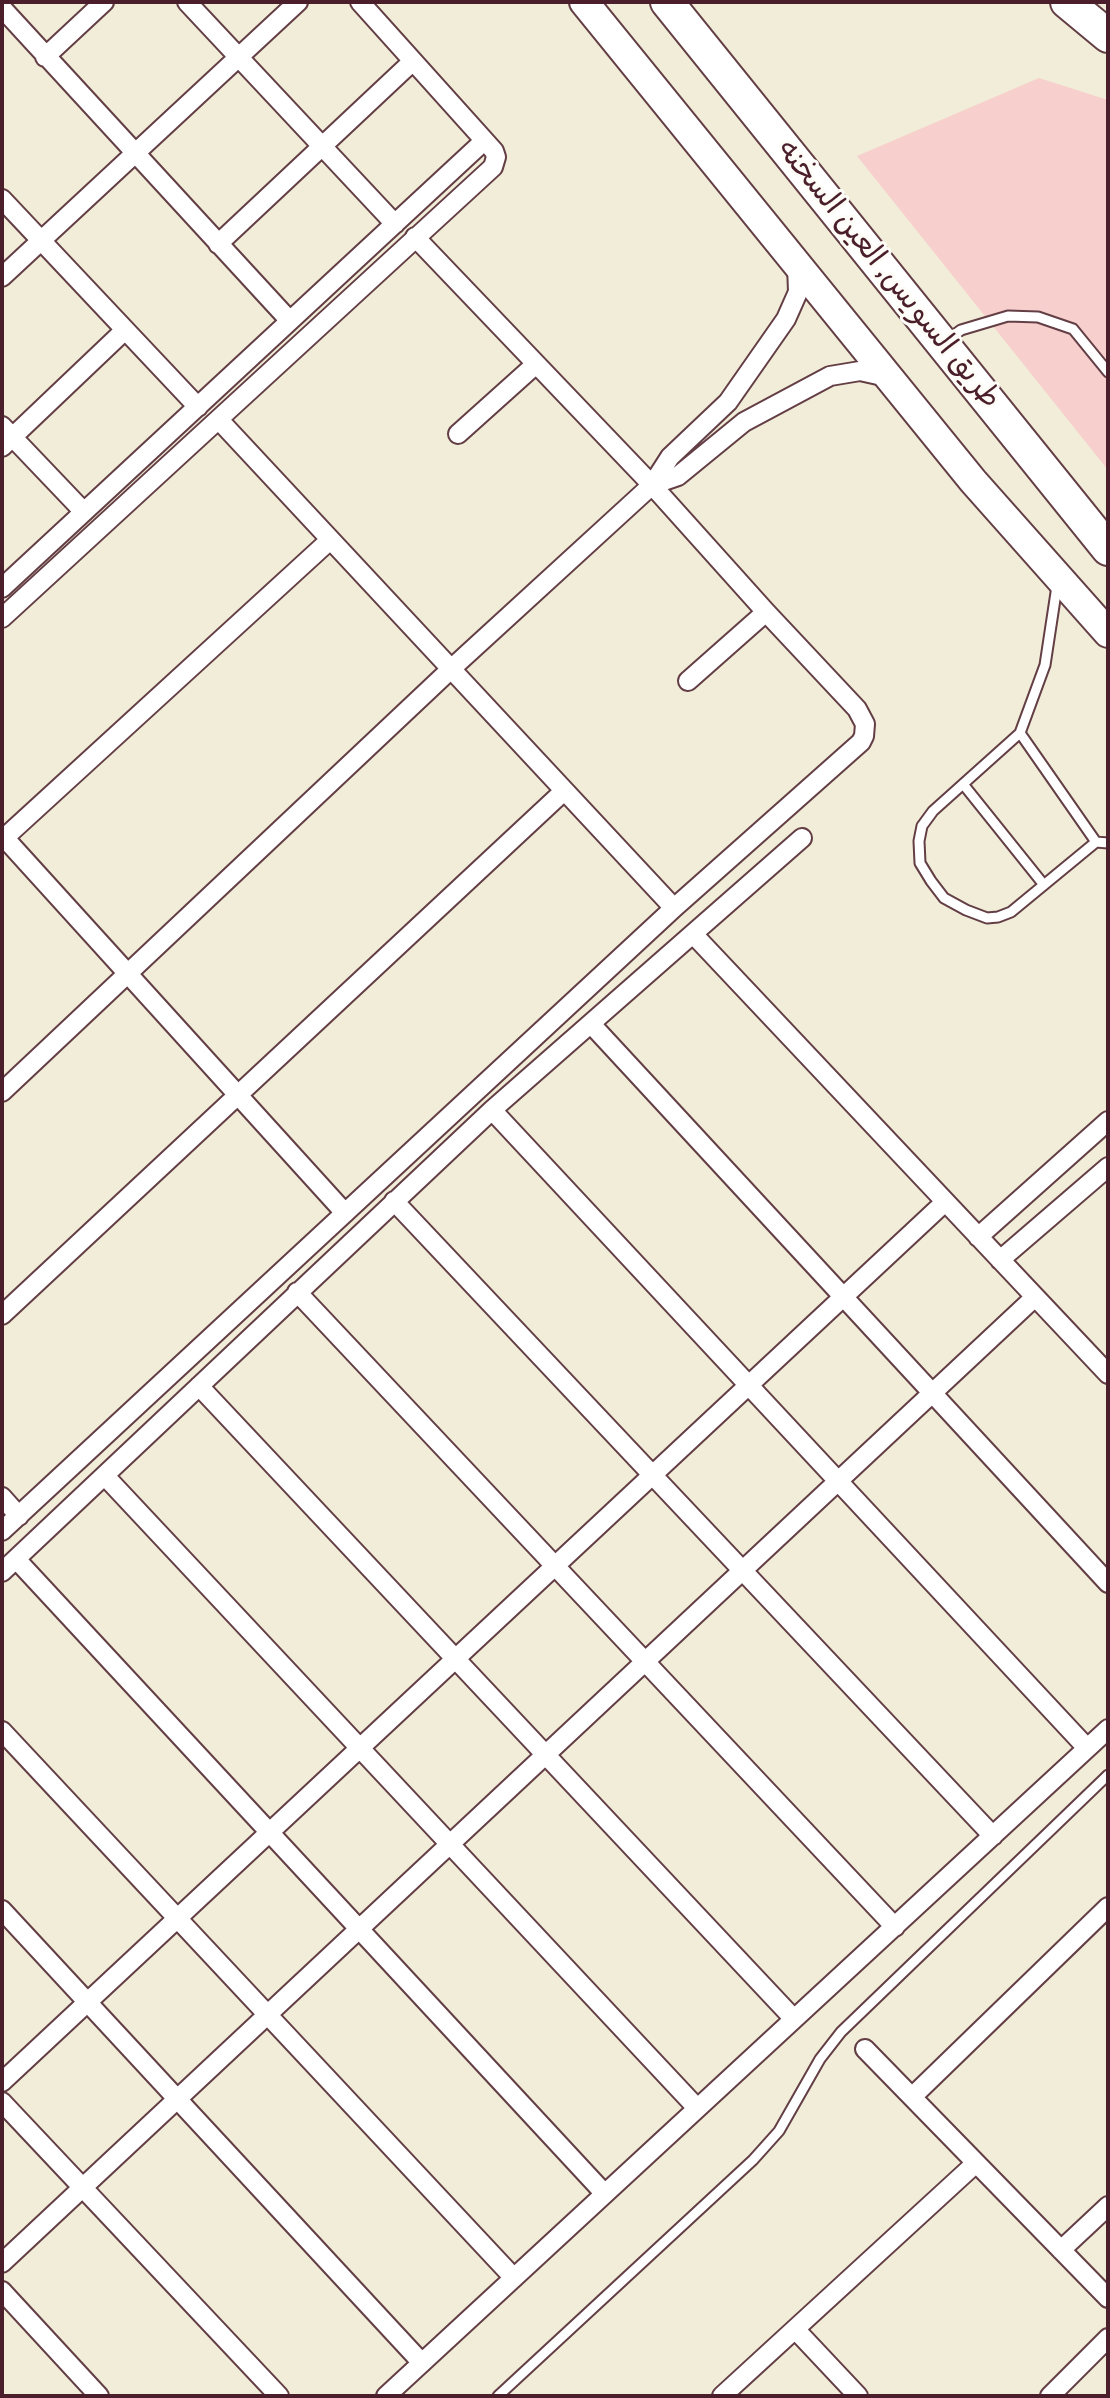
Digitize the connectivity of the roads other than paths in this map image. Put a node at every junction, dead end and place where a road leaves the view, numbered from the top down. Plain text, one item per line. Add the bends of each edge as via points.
1 (104, 2) edge
2 (187, 2) edge
3 (360, 2) edge
4 (584, 2) edge
5 (667, 2) edge
6 (1067, 2) edge
7 (295, 3) edge
8 (2, 8) edge
9 (1108, 36) edge
10 (238, 56) junction
11 (45, 57) junction
12 (413, 61) junction
13 (484, 141) junction
14 (322, 147) junction
15 (134, 153) junction
16 (2, 199) edge
17 (395, 224) junction
18 (415, 237) junction
19 (41, 241) junction
20 (218, 244) junction
21 (797, 265) junction
22 (2, 277) edge
23 (290, 321) junction
24 (125, 330) junction
25 (944, 343) junction
26 (536, 364) junction
27 (1108, 372) edge
28 (892, 379) junction
29 (737, 389) junction
30 (198, 407) junction
31 (761, 414) junction
32 (220, 421) junction
33 (707, 422) junction
34 (458, 434) dead end
35 (5, 437) edge
36 (724, 439) junction
37 (652, 485) junction
38 (84, 512) junction
39 (330, 540) junction
40 (1108, 549) edge
41 (1058, 579) junction
42 (2, 588) edge
43 (766, 612) junction
44 (2, 618) edge
45 (1108, 633) edge
46 (451, 669) junction
47 (688, 681) dead end
48 (1020, 733) junction
49 (963, 784) junction
50 (564, 791) junction
51 (3, 838) edge
52 (802, 838) dead end
53 (1096, 842) junction
54 (1108, 843) edge
55 (1044, 885) junction
56 (674, 908) junction
57 (694, 935) junction
58 (128, 973) junction
59 (592, 1025) junction
60 (2, 1092) edge
61 (239, 1094) junction
62 (492, 1110) junction
63 (1108, 1121) edge
64 (1108, 1167) edge
65 (394, 1201) junction
66 (945, 1202) junction
67 (1007, 1211) junction
68 (345, 1213) junction
69 (1030, 1234) junction
70 (978, 1237) junction
71 (1000, 1260) junction
72 (297, 1292) junction
73 (843, 1297) junction
74 (1035, 1297) junction
75 (2, 1315) edge
76 (1108, 1374) edge
77 (749, 1385) junction
78 (199, 1386) junction
79 (932, 1393) junction
80 (652, 1475) junction
81 (105, 1476) junction
82 (838, 1481) junction
83 (2, 1497) edge
84 (19, 1516) junction
85 (2, 1531) edge
86 (9, 1566) edge
87 (555, 1566) junction
88 (742, 1571) junction
89 (1108, 1583) edge
90 (455, 1659) junction
91 (645, 1662) junction
92 (1108, 1729) edge
93 (2, 1731) edge
94 (360, 1748) junction
95 (1087, 1748) junction
96 (545, 1755) junction
97 (1108, 1775) edge
98 (269, 1833) junction
99 (993, 1836) junction
100 (450, 1844) junction
101 (1108, 1907) edge
102 (2, 1910) edge
103 (177, 1919) junction
104 (895, 1927) junction
105 (359, 1930) junction
106 (88, 2002) junction
107 (268, 2015) junction
108 (794, 2019) junction
109 (865, 2049) dead end
110 (2, 2082) edge
111 (912, 2097) junction
112 (178, 2099) junction
113 (2, 2102) edge
114 (697, 2108) junction
115 (976, 2163) junction
116 (83, 2188) junction
117 (604, 2193) junction
118 (1108, 2206) edge
119 (1061, 2250) junction
120 (2, 2263) edge
121 (514, 2278) junction
122 (2, 2291) edge
123 (1108, 2298) edge
124 (795, 2329) junction
125 (1108, 2338) edge
126 (422, 2363) junction
127 (99, 2396) edge
128 (279, 2396) edge
129 (386, 2396) edge
130 (498, 2396) edge
131 (722, 2396) edge
132 (858, 2396) edge
133 (1050, 2396) edge

1 - 11 street
2 - 10 street
3 - 12 street
4 - 21 main road
5 - 25 highway, طريق السويس, العين السخنه
6 - 9 highway
7 - 10 street
8 - 11 street
10 - 14 street
10 - 15 street
11 - 15 street
12 - 13 street
12 - 14 street
13 - 17 street
13 - 18 street via 494,151 493,167
14 - 17 street
14 - 20 street
15 - 19 street
15 - 20 street
16 - 19 street
17 - 23 street
18 - 26 street
18 - 32 street
19 - 22 street
19 - 24 street
20 - 23 street
21 - 28 main road
21 - 29 street via 794,306
23 - 30 street
24 - 30 street
24 - 35 street
25 - 27 lane via 961,330 1008,316 1038,317 1073,329
25 - 40 highway, طريق السويس, العين السخنه
26 - 34 street
26 - 37 street
28 - 31 street via 869,372 840,373
28 - 41 main road
29 - 31 street
29 - 33 street
30 - 38 street
31 - 36 street
32 - 39 street
32 - 44 street
33 - 36 street
33 - 37 street via 670,457
35 - 38 street
36 - 37 street via 678,476
37 - 43 street
37 - 46 street
38 - 42 street
39 - 46 street
39 - 51 street
41 - 45 main road
41 - 48 lane via 1045,665
43 - 47 street
43 - 56 street via 857,709 864,736
46 - 50 street
46 - 58 street
48 - 49 lane
48 - 53 lane
49 - 55 lane
49 - 55 lane via 933,811 919,841 920,863 944,898 987,918 998,917
50 - 56 street
50 - 61 street
51 - 58 street
52 - 57 street
53 - 54 lane
53 - 55 lane
56 - 68 street
57 - 59 street
57 - 66 street
58 - 60 street
58 - 61 street
59 - 62 street
59 - 73 street
61 - 68 street
61 - 75 street
62 - 65 street
62 - 77 street
63 - 67 street
64 - 69 street
65 - 72 street
65 - 80 street
66 - 70 street
66 - 73 street
67 - 69 street
67 - 70 street
68 - 84 street
69 - 71 street
70 - 71 street
71 - 74 street
72 - 78 street
72 - 87 street
73 - 77 street
73 - 79 street
74 - 76 street
74 - 79 street
77 - 80 street
77 - 82 street
78 - 81 street
78 - 90 street
79 - 82 street
79 - 89 street
80 - 87 street
80 - 88 street
81 - 86 street
81 - 94 street
82 - 88 street
82 - 95 street
83 - 84 street
84 - 85 street
86 - 98 street
87 - 90 street
87 - 91 street
88 - 91 street
88 - 99 street
90 - 94 street
90 - 96 street
91 - 96 street
91 - 104 street
92 - 95 street
93 - 103 street
94 - 98 street
94 - 100 street
95 - 99 street
96 - 100 street
96 - 108 street
97 - 130 lane via 841,2032 779,2131 753,2160
98 - 103 street
98 - 105 street
99 - 104 street
100 - 105 street
100 - 114 street
101 - 111 street
102 - 106 street
103 - 106 street
103 - 107 street
104 - 108 street
105 - 107 street
105 - 117 street
106 - 110 street
106 - 112 street
107 - 112 street
107 - 121 street
108 - 114 street
109 - 111 street
111 - 115 street
112 - 116 street
112 - 126 street
113 - 116 street
114 - 117 street
115 - 119 street
115 - 124 street
116 - 120 street
116 - 128 street
117 - 121 street
118 - 119 street
119 - 123 street
121 - 126 street
122 - 127 street
124 - 131 street
124 - 132 street
125 - 133 street
126 - 129 street

